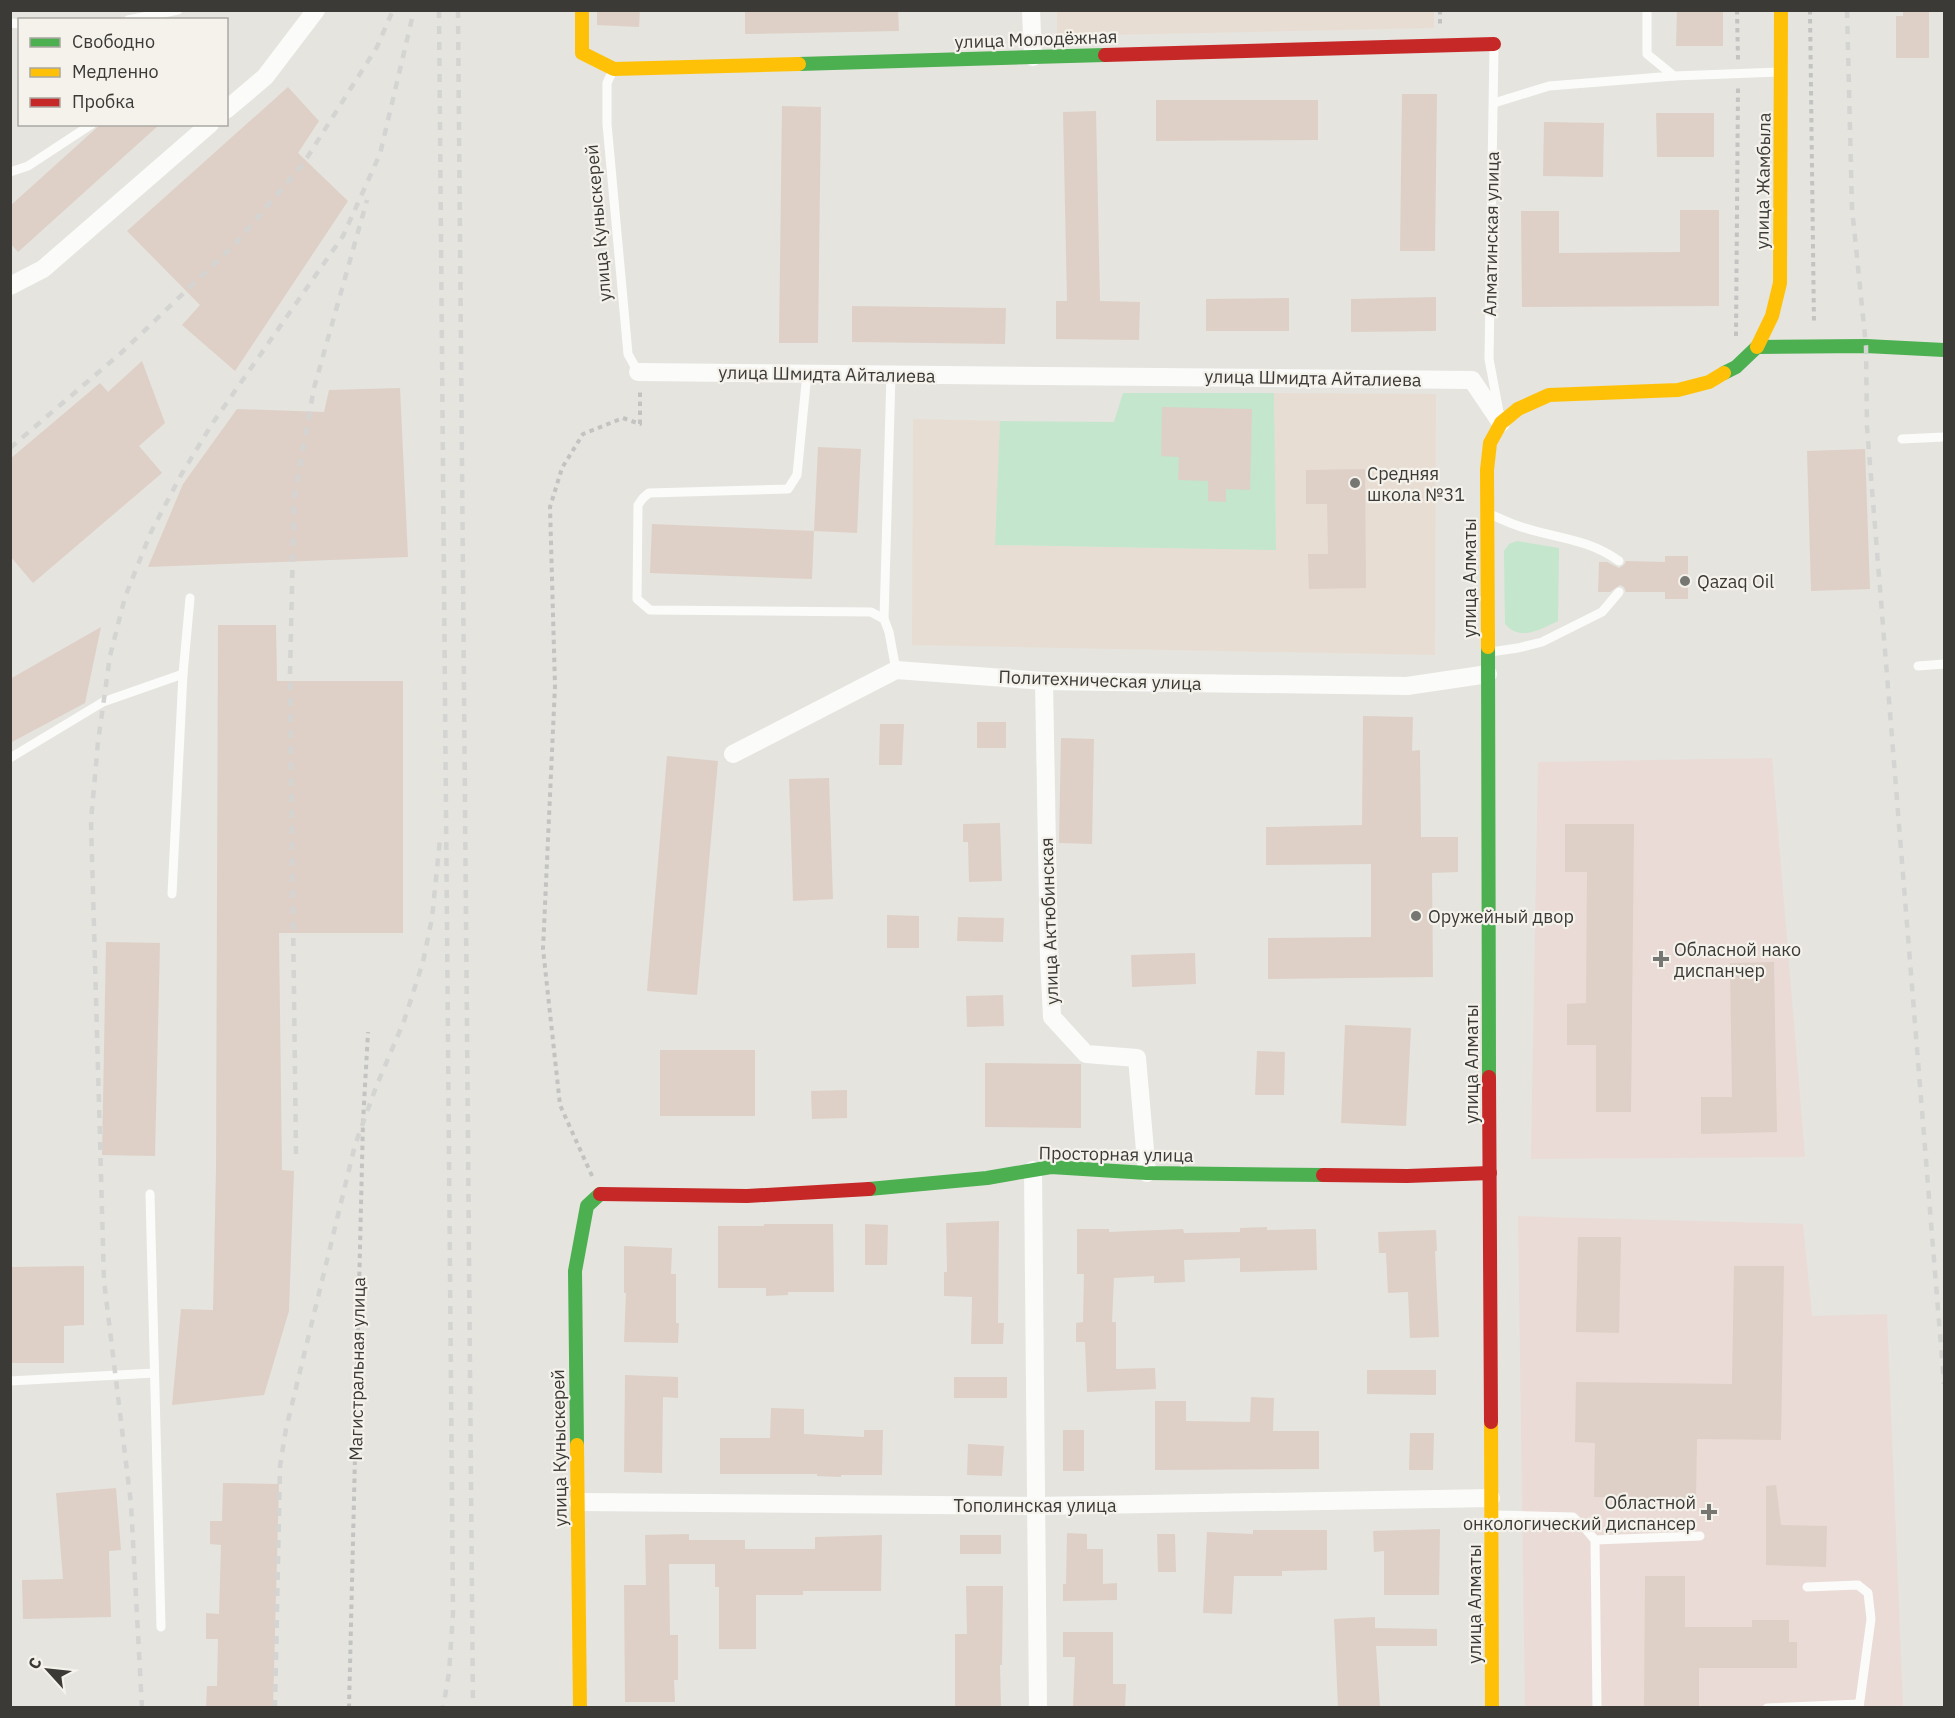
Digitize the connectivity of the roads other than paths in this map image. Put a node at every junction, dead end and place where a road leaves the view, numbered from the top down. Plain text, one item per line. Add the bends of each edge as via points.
1 (178, 10) edge
2 (316, 10) edge
3 (582, 10) edge
4 (1031, 10) edge
5 (1647, 10) edge
6 (1781, 10) edge
7 (138, 18) edge
8 (1494, 44) joint
9 (1033, 57) junction
10 (614, 69) junction
11 (1782, 72) junction
12 (1674, 76) junction
13 (1494, 104) junction
14 (228, 108) edge
15 (89, 126) edge
16 (208, 126) edge
17 (10, 172) edge
18 (10, 286) edge
19 (1757, 347) junction
20 (1944, 350) edge
21 (638, 372) joint
22 (807, 373) junction
23 (891, 374) junction
24 (1502, 423) junction
25 (1944, 437) edge
26 (1902, 439) dead end
27 (1487, 512) junction
28 (1619, 561) dead end
29 (1619, 592) dead end
30 (190, 598) dead end
31 (884, 619) junction
32 (1487, 652) junction
33 (1944, 664) edge
34 (1918, 666) dead end
35 (896, 670) junction
36 (183, 674) junction
37 (1488, 674) junction
38 (1044, 681) junction
39 (733, 754) dead end
40 (10, 758) edge
41 (172, 894) dead end
42 (1033, 1170) junction
43 (1147, 1173) junction
44 (1490, 1173) junction
45 (150, 1194) dead end
46 (600, 1194) joint
47 (154, 1373) junction
48 (10, 1381) edge
49 (578, 1502) junction
50 (1036, 1506) junction
51 (1491, 1506) junction
52 (1700, 1536) dead end
53 (1595, 1540) junction
54 (1807, 1587) dead end
55 (160, 1627) dead end
56 (1859, 1706) edge
57 (580, 1707) edge
58 (1038, 1707) edge
59 (1492, 1707) edge
60 (1597, 1707) edge
61 (1767, 1707) edge

1 - 7 lane
2 - 14 street via 265,77
3 - 10 street, улица Молодёжная via 582,52
4 - 9 street
5 - 12 lane via 1647,54
6 - 11 street, улица Жамбыла
8 - 9 street, улица Молодёжная
8 - 13 lane, Алматинская улица
9 - 10 street, улица Молодёжная
10 - 21 lane, улица Куныскерей via 607,83 607,124 628,354
11 - 12 lane
11 - 19 street, улица Жамбыла via 1780,283 1768,331
12 - 13 lane via 1549,86
13 - 24 lane, Алматинская улица via 1489,359
15 - 17 lane via 28,166
16 - 18 street via 43,269
19 - 20 street
19 - 24 street via 1736,367 1709,382 1678,390 1549,395 1518,409
21 - 22 street, улица Шмидта Айталиева
22 - 23 street, улица Шмидта Айталиева
22 - 31 lane via 797,475 788,489 649,494 643,498 638,505 637,598 650,610 871,612
23 - 24 street, улица Шмидта Айталиева via 1472,380
23 - 31 lane
24 - 27 street, улица Алматы via 1490,443
25 - 26 lane
27 - 28 lane via 1517,526 1602,549
27 - 32 street, улица Алматы
29 - 32 lane via 1602,612 1542,642
30 - 36 lane
31 - 35 lane
32 - 37 street, улица Алматы
33 - 34 lane
35 - 38 street, Политехническая улица
35 - 39 street
36 - 40 lane via 103,702
36 - 41 lane
37 - 38 street, Политехническая улица via 1407,686
37 - 44 street, улица Алматы
38 - 43 street, улица Актюбинская via 1052,1017 1086,1054 1137,1058
42 - 43 street, Просторная улица via 1051,1167
42 - 46 street, Просторная улица via 851,1191 747,1196
42 - 50 street
43 - 44 street, Просторная улица
44 - 51 street, улица Алматы
45 - 47 lane
46 - 49 street, улица Куныскерей via 587,1206 575,1271
47 - 48 lane
47 - 55 lane
49 - 50 street, Тополинская улица
49 - 57 street, улица Куныскерей
50 - 51 street, Тополинская улица
50 - 58 street
51 - 53 lane via 1573,1517
51 - 59 street, улица Алматы
52 - 53 lane
53 - 60 lane
54 - 56 lane via 1858,1585 1868,1593 1871,1620
56 - 61 lane

